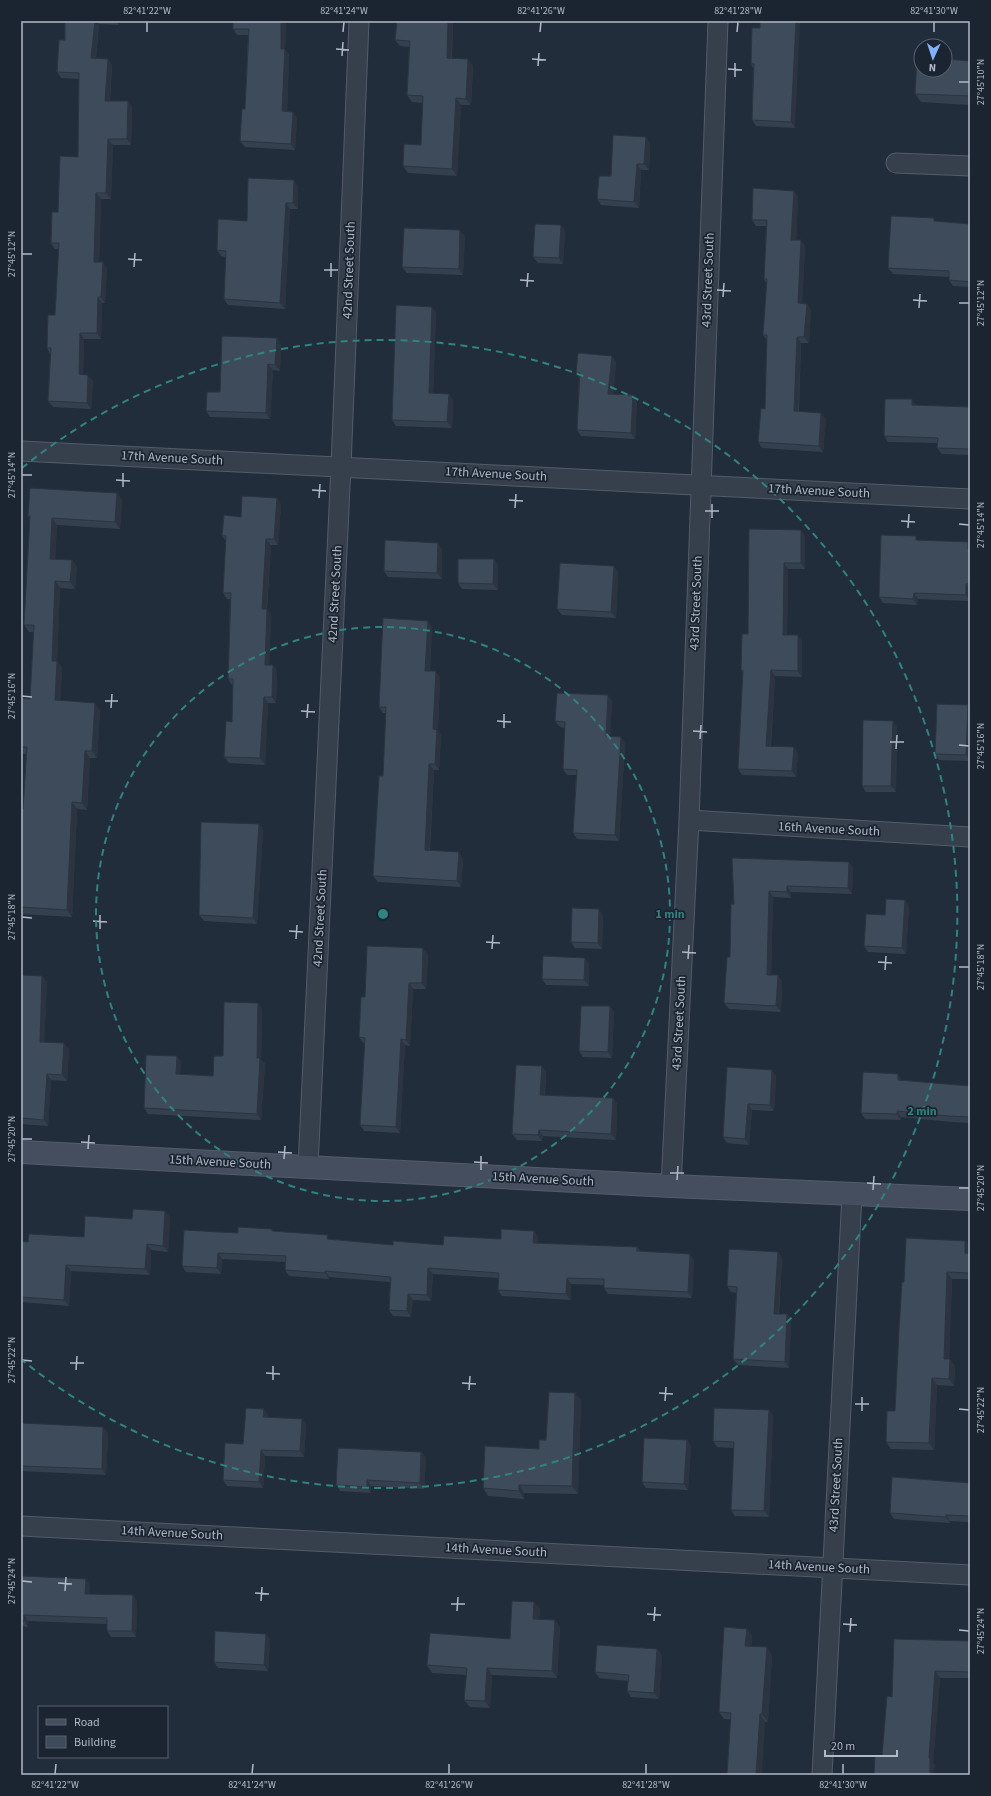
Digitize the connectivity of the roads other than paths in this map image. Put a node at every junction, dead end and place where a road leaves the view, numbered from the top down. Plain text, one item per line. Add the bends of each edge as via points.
1 (359, 21) edge
2 (718, 21) edge
3 (896, 163) dead end
4 (970, 166) edge
5 (21, 451) edge
6 (341, 466) junction
7 (700, 486) junction
8 (970, 499) edge
9 (689, 820) junction
10 (970, 837) edge
11 (21, 1152) edge
12 (308, 1167) junction
13 (671, 1186) junction
14 (852, 1194) junction
15 (970, 1199) edge
16 (21, 1526) edge
17 (832, 1567) junction
18 (970, 1575) edge
19 (822, 1775) edge

1 - 6 street, 42nd Street South
2 - 7 street, 43rd Street South
3 - 4 street
5 - 6 street, 17th Avenue South
6 - 7 street, 17th Avenue South
6 - 12 street, 42nd Street South
7 - 8 street, 17th Avenue South
7 - 9 street, 43rd Street South
9 - 10 street, 16th Avenue South
9 - 13 street, 43rd Street South
11 - 12 street, 15th Avenue South
12 - 13 street, 15th Avenue South
13 - 14 street, 15th Avenue South
14 - 15 street, 15th Avenue South
14 - 17 street, 43rd Street South
16 - 17 street, 14th Avenue South
17 - 18 street, 14th Avenue South
17 - 19 street, 43rd Street South

